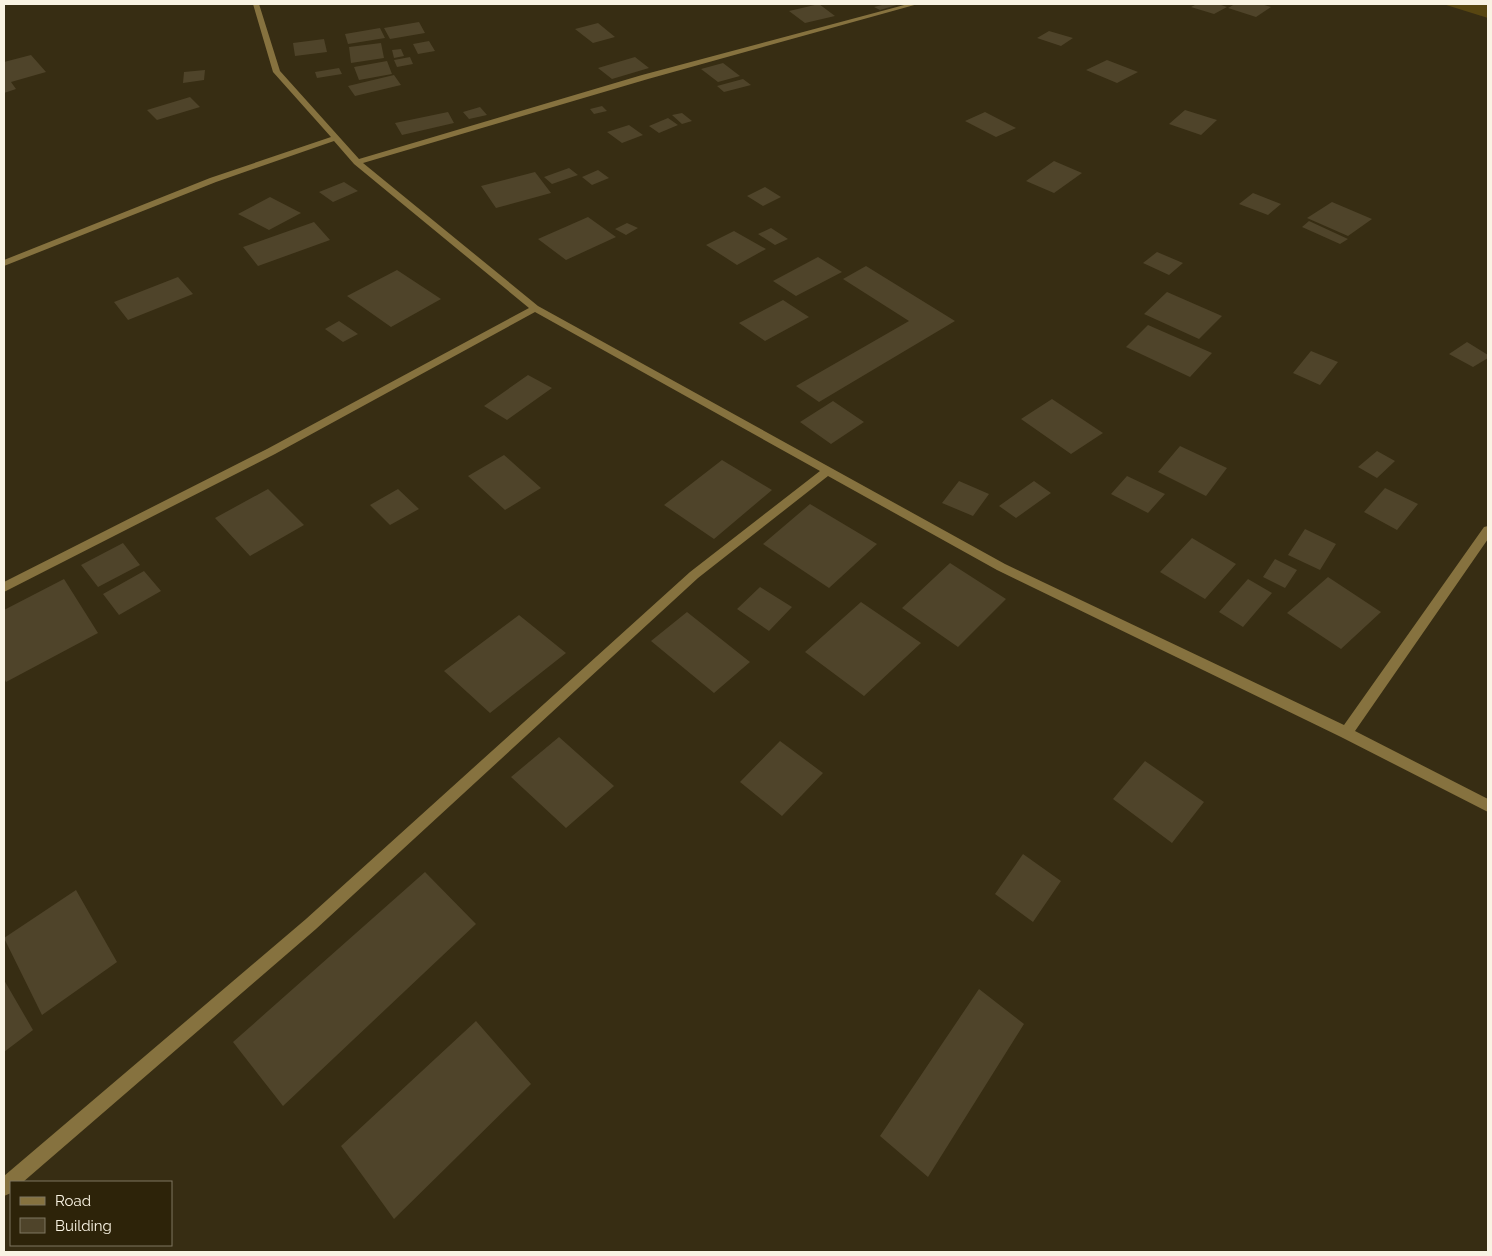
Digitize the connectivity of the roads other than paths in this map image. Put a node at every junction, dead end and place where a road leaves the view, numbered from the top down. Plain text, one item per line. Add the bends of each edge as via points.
1 (256, 4) edge
2 (914, 4) edge
3 (336, 138) junction
4 (357, 162) junction
5 (4, 263) edge
6 (534, 308) junction
7 (828, 471) junction
8 (1488, 530) edge
9 (4, 586) edge
10 (1346, 733) junction
11 (1488, 806) edge
12 (11, 1181) edge

1 - 3 street via 277,72
2 - 4 street via 646,77
3 - 4 street
3 - 5 street via 213,180
4 - 6 street
6 - 7 street
6 - 9 street via 250,464
7 - 10 street via 1001,567
7 - 12 street via 694,575 311,924
8 - 10 street
10 - 11 street

